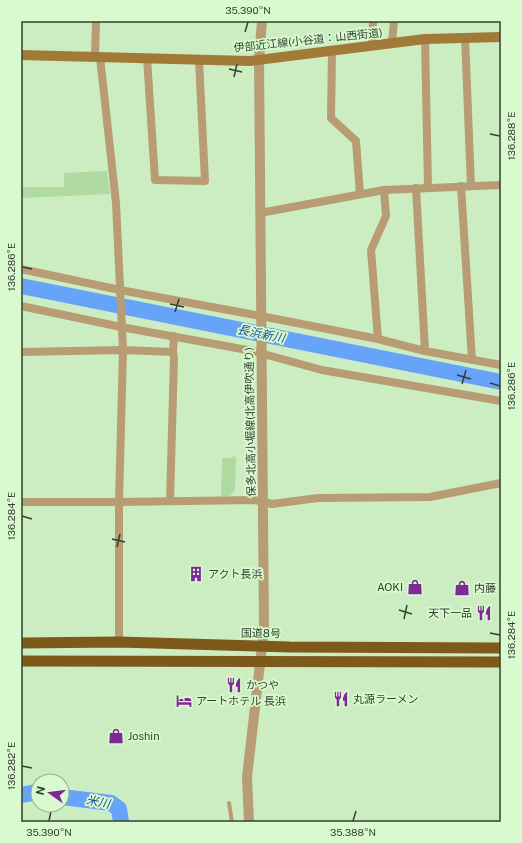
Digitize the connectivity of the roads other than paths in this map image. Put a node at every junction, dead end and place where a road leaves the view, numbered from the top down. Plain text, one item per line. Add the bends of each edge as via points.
1 (96, 21) edge
2 (262, 21) edge
3 (373, 21) edge
4 (394, 21) edge
5 (465, 37) junction
6 (501, 38) edge
7 (425, 39) junction
8 (392, 43) junction
9 (372, 45) junction
10 (332, 51) junction
11 (21, 55) edge
12 (97, 57) junction
13 (147, 58) junction
14 (259, 59) junction
15 (199, 60) junction
16 (501, 185) edge
17 (461, 186) junction
18 (471, 186) junction
19 (416, 188) junction
20 (428, 188) junction
21 (384, 190) junction
22 (360, 194) junction
23 (260, 213) junction
24 (21, 269) edge
25 (120, 292) junction
26 (21, 306) edge
27 (261, 319) junction
28 (121, 325) junction
29 (174, 336) junction
30 (378, 339) junction
31 (123, 350) junction
32 (425, 351) junction
33 (21, 352) edge
34 (173, 352) junction
35 (262, 352) junction
36 (472, 360) junction
37 (501, 365) edge
38 (501, 401) edge
39 (501, 483) edge
40 (170, 501) junction
41 (21, 502) edge
42 (119, 502) junction
43 (263, 502) junction
44 (118, 642) junction
45 (21, 643) edge
46 (262, 645) junction
47 (501, 648) edge
48 (21, 661) edge
49 (261, 662) junction
50 (501, 662) edge
51 (230, 803) dead end
52 (230, 822) edge
53 (249, 822) edge

1 - 12 street
2 - 14 street, 保多北高小堀線(北高伊吹通り)
3 - 9 street
4 - 8 street
5 - 6 main road, 伊部近江線(小谷道：山西街道)
5 - 7 main road, 伊部近江線(小谷道：山西街道)
5 - 18 street
7 - 8 main road, 伊部近江線(小谷道：山西街道)
7 - 20 street
8 - 9 main road, 伊部近江線(小谷道：山西街道)
9 - 10 main road, 伊部近江線(小谷道：山西街道)
10 - 14 main road, 伊部近江線(小谷道：山西街道)
10 - 22 street via 331,118 356,140
11 - 12 main road, 伊部近江線(小谷道：山西街道)
12 - 13 main road, 伊部近江線(小谷道：山西街道)
12 - 25 street via 116,203
13 - 15 main road, 伊部近江線(小谷道：山西街道)
13 - 15 street via 155,180 205,181
14 - 15 main road, 伊部近江線(小谷道：山西街道)
14 - 23 street, 保多北高小堀線(北高伊吹通り)
16 - 18 street
17 - 18 street
17 - 20 street
17 - 36 street
19 - 20 street
19 - 21 street
19 - 32 street
21 - 22 street
21 - 30 street via 386,216 371,250
22 - 23 street
23 - 27 street, 保多北高小堀線(北高伊吹通り)
24 - 25 street
25 - 27 street
25 - 28 street
26 - 28 street
27 - 30 street
27 - 35 street, 保多北高小堀線(北高伊吹通り)
28 - 29 street
28 - 31 street
29 - 34 street
29 - 35 street
30 - 32 street
31 - 33 street
31 - 34 street
31 - 42 street
32 - 36 street
34 - 40 street
35 - 38 street via 322,370
35 - 43 street, 保多北高小堀線(北高伊吹通り)
36 - 37 street
39 - 43 street via 430,497 318,498 272,504
40 - 42 street
40 - 43 street
41 - 42 street
42 - 44 street
43 - 46 street, 保多北高小堀線(北高伊吹通り)
44 - 45 highway, 国道8号
44 - 46 highway, 国道8号
46 - 47 highway, 国道8号
46 - 49 street, 保多北高小堀線(北高伊吹通り)
48 - 49 highway
49 - 50 highway
49 - 53 street, 保多北高小堀線(北高伊吹通り) via 247,777
51 - 52 lane

